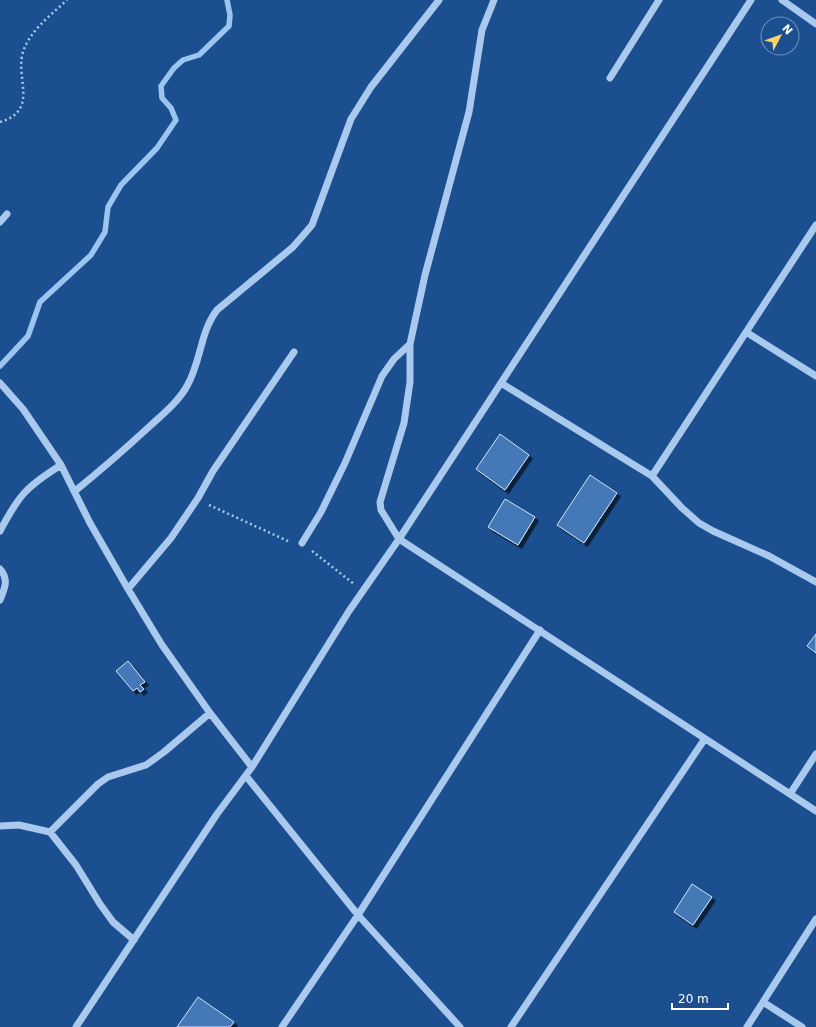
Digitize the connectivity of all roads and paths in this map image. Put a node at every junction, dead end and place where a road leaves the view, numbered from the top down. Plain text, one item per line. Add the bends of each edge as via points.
1 (67, 0) edge
2 (439, 0) edge
3 (494, 0) edge
4 (659, 0) edge
5 (751, 0) edge
6 (782, 0) edge
7 (816, 24) edge
8 (610, 78) dead end
9 (0, 122) edge
10 (7, 214) dead end
11 (0, 222) edge
12 (816, 225) edge
13 (746, 332) junction
14 (410, 344) junction
15 (294, 352) dead end
16 (816, 376) edge
17 (0, 383) edge
18 (501, 383) junction
19 (61, 465) junction
20 (652, 476) junction
21 (76, 491) junction
22 (198, 498) junction
23 (0, 531) edge
24 (400, 539) junction
25 (302, 544) junction
26 (0, 569) edge
27 (816, 582) edge
28 (128, 589) junction
29 (362, 590) junction
30 (0, 600) edge
31 (540, 630) junction
32 (210, 713) junction
33 (704, 740) junction
34 (816, 754) edge
35 (252, 767) junction
36 (246, 776) junction
37 (790, 794) junction
38 (816, 811) edge
39 (0, 826) edge
40 (50, 832) junction
41 (358, 915) junction
42 (816, 919) edge
43 (134, 940) junction
44 (764, 1002) junction
45 (76, 1027) edge
46 (282, 1027) edge
47 (460, 1027) edge
48 (511, 1027) edge
49 (747, 1027) edge
50 (802, 1027) edge

1 - 9 path via 32,34 24,50 24,98 21,109 9,120
2 - 21 street via 371,87 351,119 307,233 217,310 208,321 192,376 186,387 163,414
3 - 14 street via 482,30 469,112 425,274
4 - 8 street
5 - 18 street
6 - 7 street
10 - 11 street
12 - 13 street
13 - 16 street
13 - 20 street
14 - 24 street via 410,382 404,423 380,502 380,510
14 - 25 street via 394,359 382,376 345,463
15 - 22 street via 213,471
17 - 19 street via 23,409
18 - 20 street
18 - 24 street
19 - 21 street
19 - 23 street via 24,491
20 - 27 street via 699,523 769,556
21 - 28 street via 90,523
22 - 25 path via 280,539
22 - 28 street via 171,538
24 - 29 street
24 - 31 street
25 - 29 path
26 - 30 street via 5,575 6,586
28 - 32 street via 162,645
29 - 35 street
31 - 33 street
31 - 41 street
32 - 35 street
32 - 40 street via 146,765 108,777 98,784
33 - 37 street
33 - 48 street
34 - 37 street
35 - 36 street
36 - 41 street
36 - 43 street via 217,814
37 - 38 street
39 - 40 street via 20,825
40 - 43 street via 113,922
41 - 46 street
41 - 47 street
42 - 44 street
43 - 45 street
44 - 49 street
44 - 50 street

